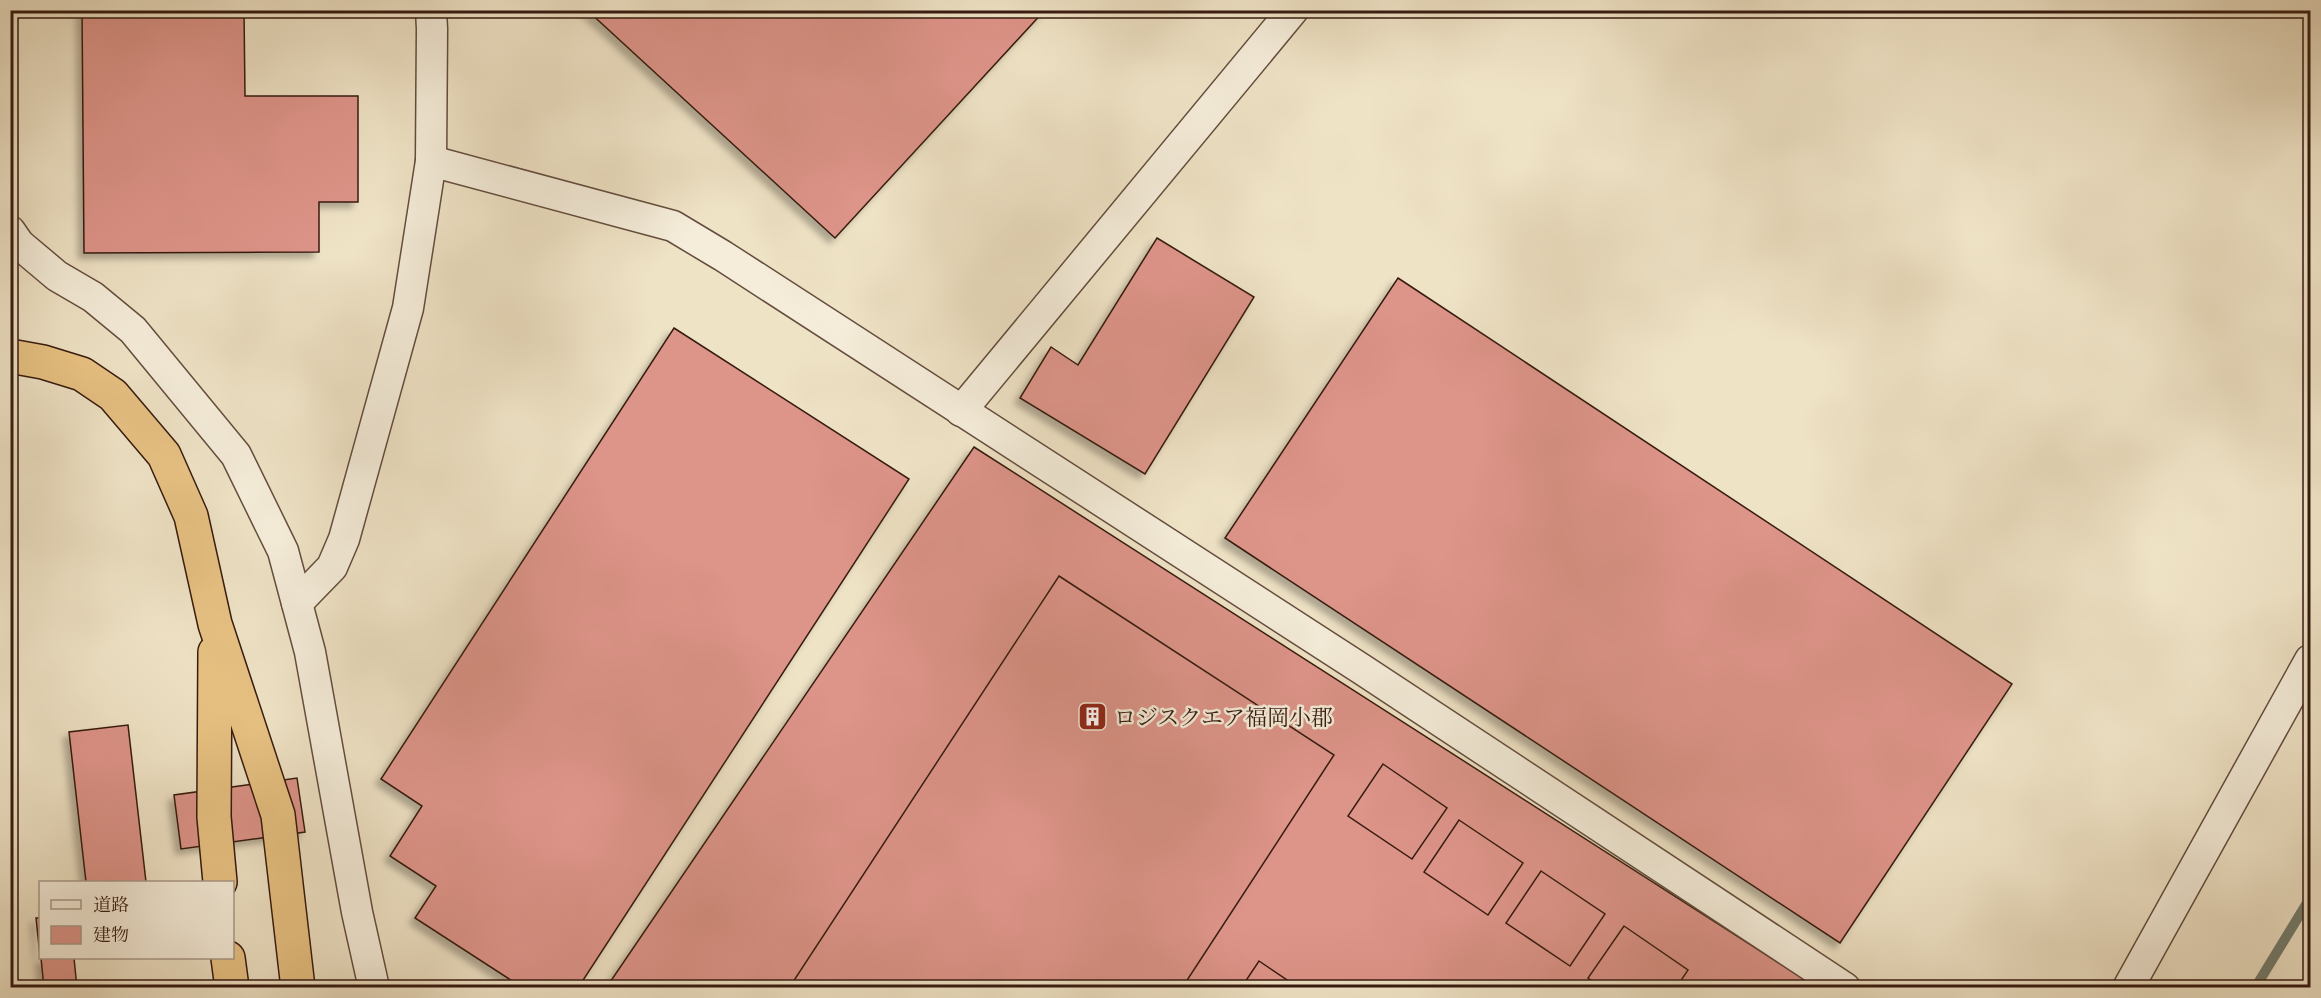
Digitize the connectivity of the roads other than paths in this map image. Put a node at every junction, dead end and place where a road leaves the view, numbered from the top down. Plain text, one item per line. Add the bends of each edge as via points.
1 (431, 10) edge
2 (1293, 10) edge
3 (431, 162) junction
4 (10, 231) edge
5 (10, 356) edge
6 (961, 411) junction
7 (297, 603) junction
8 (215, 624) junction
9 (2310, 660) edge
10 (220, 881) edge
11 (228, 959) edge
12 (232, 987) edge
13 (298, 987) edge
14 (374, 987) edge
15 (1845, 987) edge
16 (2128, 987) edge

1 - 3 street
2 - 6 street
3 - 6 street via 673,226
3 - 7 street via 408,308 345,539 332,567
4 - 7 street via 19,244 57,276 93,297 134,330 236,455 283,551
5 - 8 highway via 82,374 113,395 164,455 191,516
6 - 15 street
7 - 14 street via 310,652
8 - 10 highway via 214,818
8 - 13 highway via 278,814
9 - 16 street
11 - 12 highway

